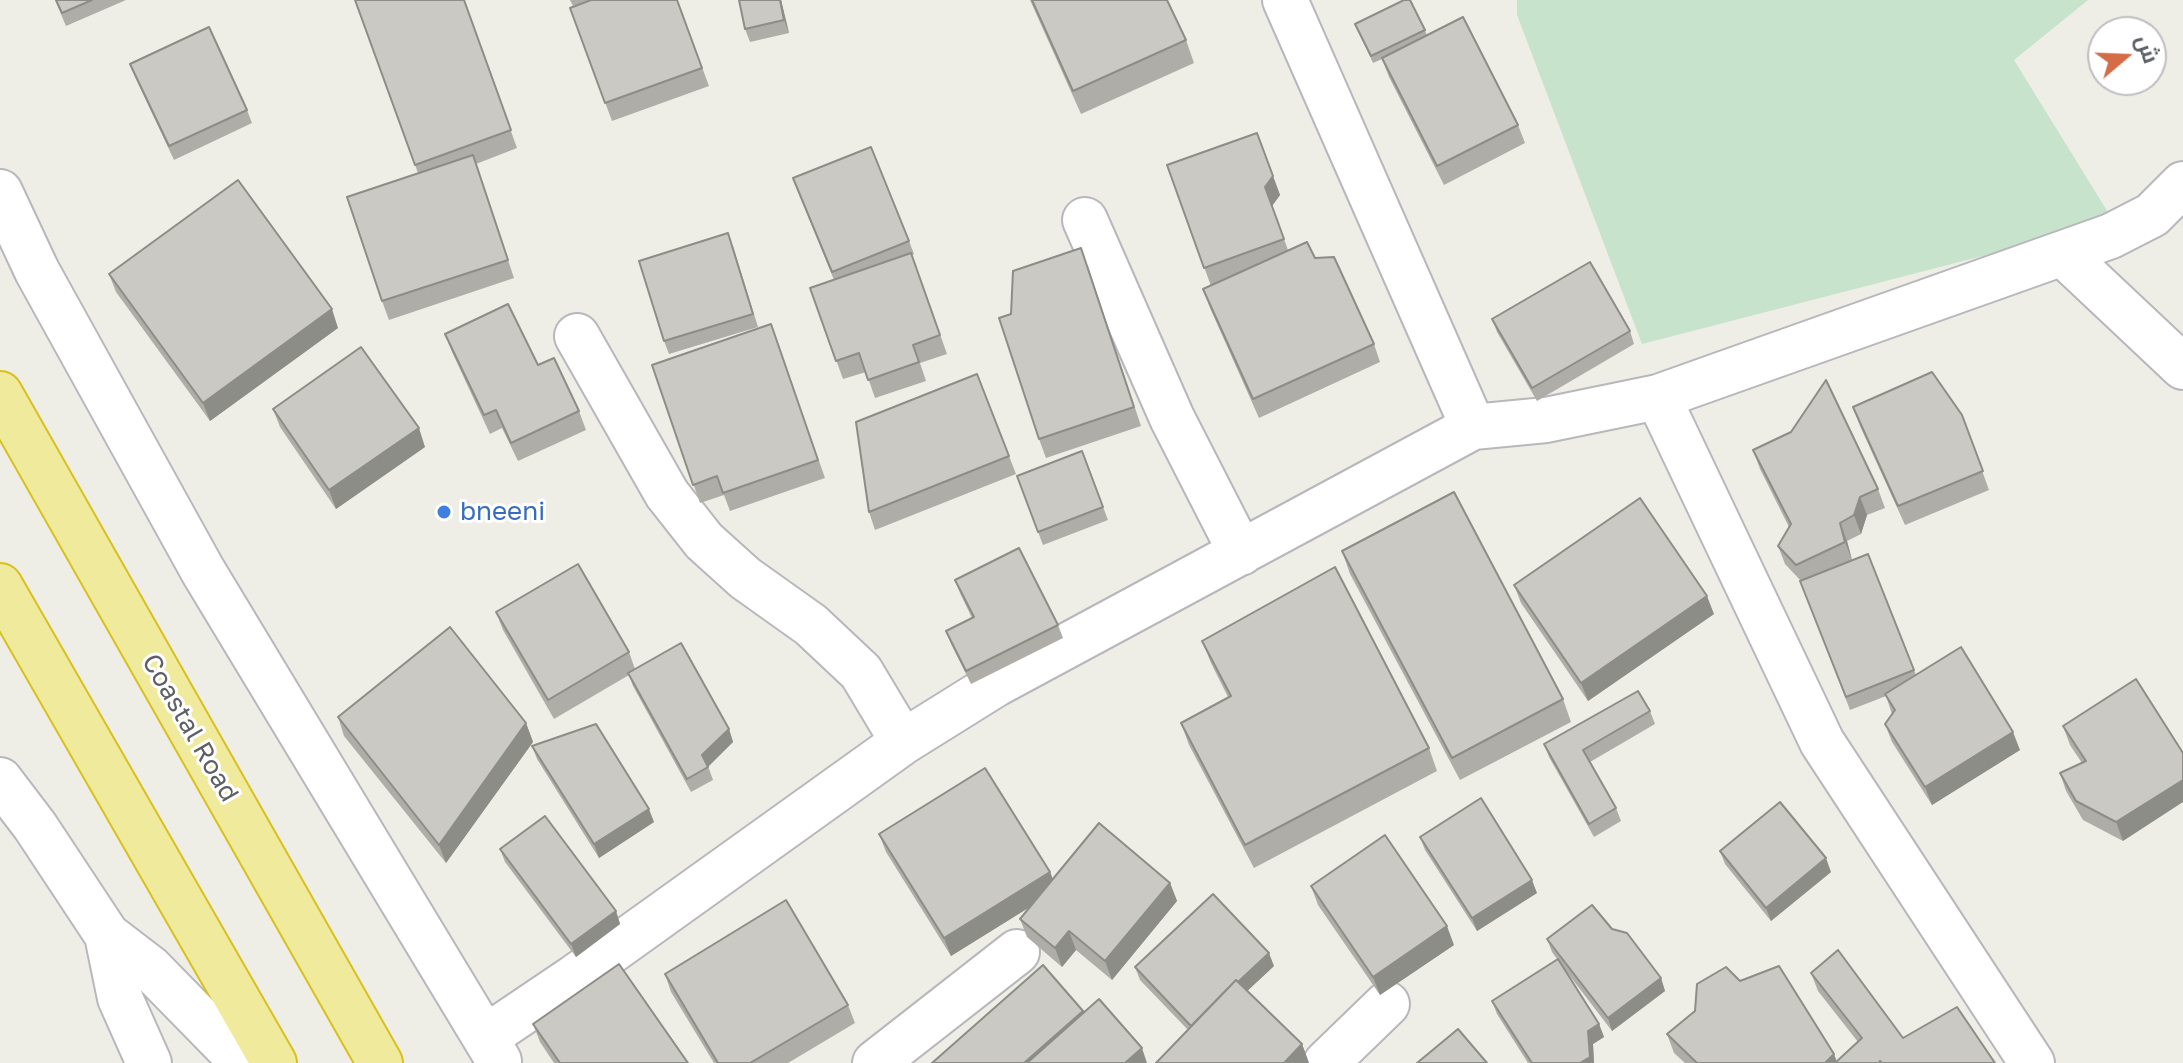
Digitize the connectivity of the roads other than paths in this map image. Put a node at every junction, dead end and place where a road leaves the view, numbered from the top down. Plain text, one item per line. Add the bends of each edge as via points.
1 (1285, 0) edge
2 (2183, 184) edge
3 (0, 192) edge
4 (1085, 220) dead end
5 (2063, 254) junction
6 (577, 336) dead end
7 (2183, 367) edge
8 (0, 394) edge
9 (1658, 397) junction
10 (1473, 427) junction
11 (1241, 553) junction
12 (0, 586) edge
13 (903, 742) junction
14 (0, 780) edge
15 (107, 935) junction
16 (1017, 952) dead end
17 (1387, 1004) dead end
18 (493, 1050) edge
19 (149, 1063) edge
20 (243, 1063) edge
21 (274, 1063) edge
22 (380, 1063) edge
23 (875, 1063) edge
24 (1326, 1063) edge
25 (2032, 1063) edge

1 - 10 street
2 - 5 street via 2152,215
3 - 18 street via 37,271 203,571
4 - 11 street via 1172,418
5 - 7 street
5 - 9 street
6 - 13 street via 667,494 704,541 811,625 861,672
8 - 22 highway, Coastal Road
9 - 10 street via 1546,420
9 - 25 street via 1822,742
10 - 11 street
11 - 13 street via 996,684
12 - 21 highway
13 - 18 street via 575,977
14 - 15 street
15 - 19 street via 120,998
15 - 20 street via 150,968
16 - 23 street
17 - 24 street

